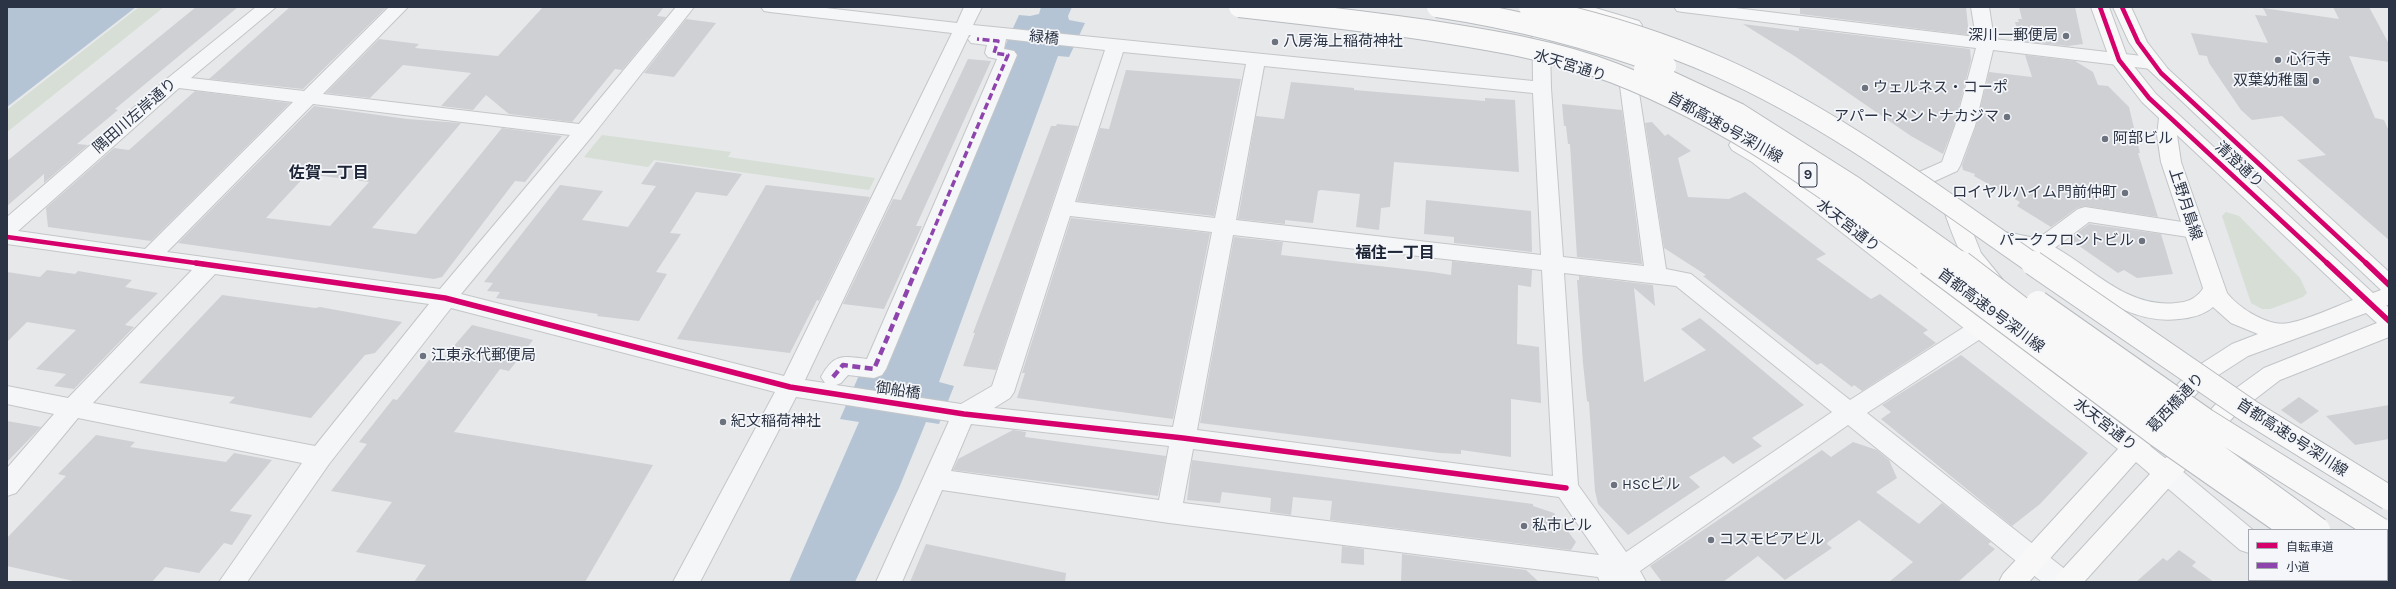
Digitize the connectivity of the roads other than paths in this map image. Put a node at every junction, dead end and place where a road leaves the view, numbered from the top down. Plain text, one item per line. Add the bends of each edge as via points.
1 (266, 7) edge
2 (399, 7) edge
3 (685, 7) edge
4 (770, 7) edge
5 (973, 7) edge
6 (1239, 7) edge
7 (1246, 7) edge
8 (1349, 7) edge
9 (1437, 7) edge
10 (1529, 7) edge
11 (1541, 7) edge
12 (1573, 7) edge
13 (1683, 7) edge
14 (1980, 7) edge
15 (2100, 7) edge
16 (2122, 7) edge
17 (970, 34) junction
18 (1986, 42) junction
19 (1116, 46) junction
20 (1541, 56) junction
21 (1256, 60) junction
22 (2119, 60) junction
23 (2151, 63) junction
24 (175, 82) junction
25 (1629, 86) junction
26 (1542, 88) junction
27 (310, 97) junction
28 (2169, 117) junction
29 (586, 131) junction
30 (1916, 181) junction
31 (1064, 208) junction
32 (1953, 208) junction
33 (1224, 225) junction
34 (7, 229) edge
35 (2195, 231) junction
36 (7, 237) edge
37 (1992, 237) junction
38 (2040, 248) junction
39 (151, 255) junction
40 (211, 264) junction
41 (1554, 265) junction
42 (1656, 275) junction
43 (2389, 285) edge
44 (2214, 288) junction
45 (445, 298) junction
46 (2379, 299) edge
47 (2389, 321) edge
48 (1980, 328) junction
49 (2389, 328) edge
50 (2285, 332) junction
51 (833, 377) dead end
52 (2198, 377) junction
53 (790, 387) junction
54 (7, 395) edge
55 (73, 408) junction
56 (954, 412) junction
57 (1848, 413) junction
58 (2153, 427) junction
59 (1183, 438) junction
60 (2135, 448) junction
61 (321, 457) junction
62 (2167, 473) junction
63 (936, 479) junction
64 (7, 486) edge
65 (1566, 488) junction
66 (2389, 498) edge
67 (1169, 512) junction
68 (2293, 529) edge
69 (2317, 529) edge
70 (2378, 529) edge
71 (2248, 541) edge
72 (2034, 560) junction
73 (1621, 578) edge
74 (232, 582) edge
75 (686, 582) edge
76 (889, 582) edge
77 (2012, 582) edge
78 (2062, 582) edge
79 (2067, 582) edge

1 - 24 street, 隅田川左岸通り
2 - 27 street
3 - 29 street
4 - 17 street
5 - 17 street
6 - 68 main road, 首都高速9号深川線 / 9, bridge via 1370,22 1509,44 1610,72 1669,97 1740,133 1821,184 2217,478
7 - 20 main road, 水天宮通り via 1433,33
8 - 69 main road, bridge via 1477,25 1588,50 1669,80 1738,113 1853,186 1961,263 2138,398
9 - 70 main road, bridge via 1538,25 1594,41 1673,69 1741,102 1861,176 2159,390 2330,501
10 - 66 main road, 首都高速9号深川線, bridge via 1607,25 1662,44 1747,80 1796,107 1970,220 2302,446
11 - 20 street
12 - 30 main road via 1669,39 1715,60 1832,123
13 - 18 street
14 - 18 street
15 - 22 main road, 清澄通り
16 - 23 main road, 清澄通り via 2129,28
17 - 19 street, 緑橋 via 1007,34
17 - 51 street via 998,41 994,53 1008,55 874,368 842,365
17 - 53 street
18 - 22 street
18 - 30 street via 1965,126 1950,166
19 - 21 street, 緑橋
19 - 31 street
20 - 25 main road, 水天宮通り
20 - 26 street
21 - 26 street, 緑橋
21 - 33 street
22 - 23 street
22 - 28 main road, 清澄通り via 2144,92
23 - 43 main road, 清澄通り
24 - 27 street
24 - 34 street, 隅田川左岸通り
25 - 42 street
25 - 48 main road, 水天宮通り via 1704,123 1759,157
26 - 41 street
27 - 29 street
27 - 39 street
28 - 35 main road, 上野月島線 via 2167,135 2171,162
28 - 46 main road, 清澄通り
29 - 45 street
30 - 32 main road
31 - 33 street
31 - 56 street via 1002,392
32 - 37 main road
32 - 58 main road via 1972,256 1999,289 2080,351 2137,402
33 - 41 street
33 - 59 street
35 - 38 street via 2085,214
35 - 44 main road, 上野月島線
36 - 39 street, 御船橋
37 - 38 main road
37 - 52 main road
38 - 44 main road via 2113,296 2139,308 2167,312 2192,308 2210,298
39 - 40 street, 御船橋
40 - 45 street, 御船橋
40 - 55 street
41 - 42 street
41 - 65 street
42 - 57 street via 1683,280 1694,287
44 - 50 main road, 上野月島線 via 2222,303 2239,317 2253,325
45 - 53 street, 御船橋
45 - 61 street
46 - 47 main road, 清澄通り
46 - 50 main road, 葛西橋通り
48 - 57 street
48 - 60 main road, 水天宮通り
49 - 62 main road via 2272,374 2229,406
50 - 52 main road, 葛西橋通り via 2240,350
52 - 58 main road, 葛西橋通り
53 - 56 street, 御船橋
53 - 75 street
54 - 55 street
55 - 61 street
55 - 64 street
56 - 59 street, 御船橋
56 - 63 street
57 - 72 street
57 - 73 street
58 - 60 main road, 葛西橋通り
58 - 62 main road
59 - 65 street, 御船橋
59 - 67 street
60 - 62 main road, 水天宮通り
60 - 72 main road, 葛西橋通り
61 - 74 street
62 - 71 street, 水天宮通り
62 - 79 main road
63 - 67 street
63 - 76 street
65 - 73 street
67 - 73 street
72 - 77 main road, 葛西橋通り
72 - 78 street

